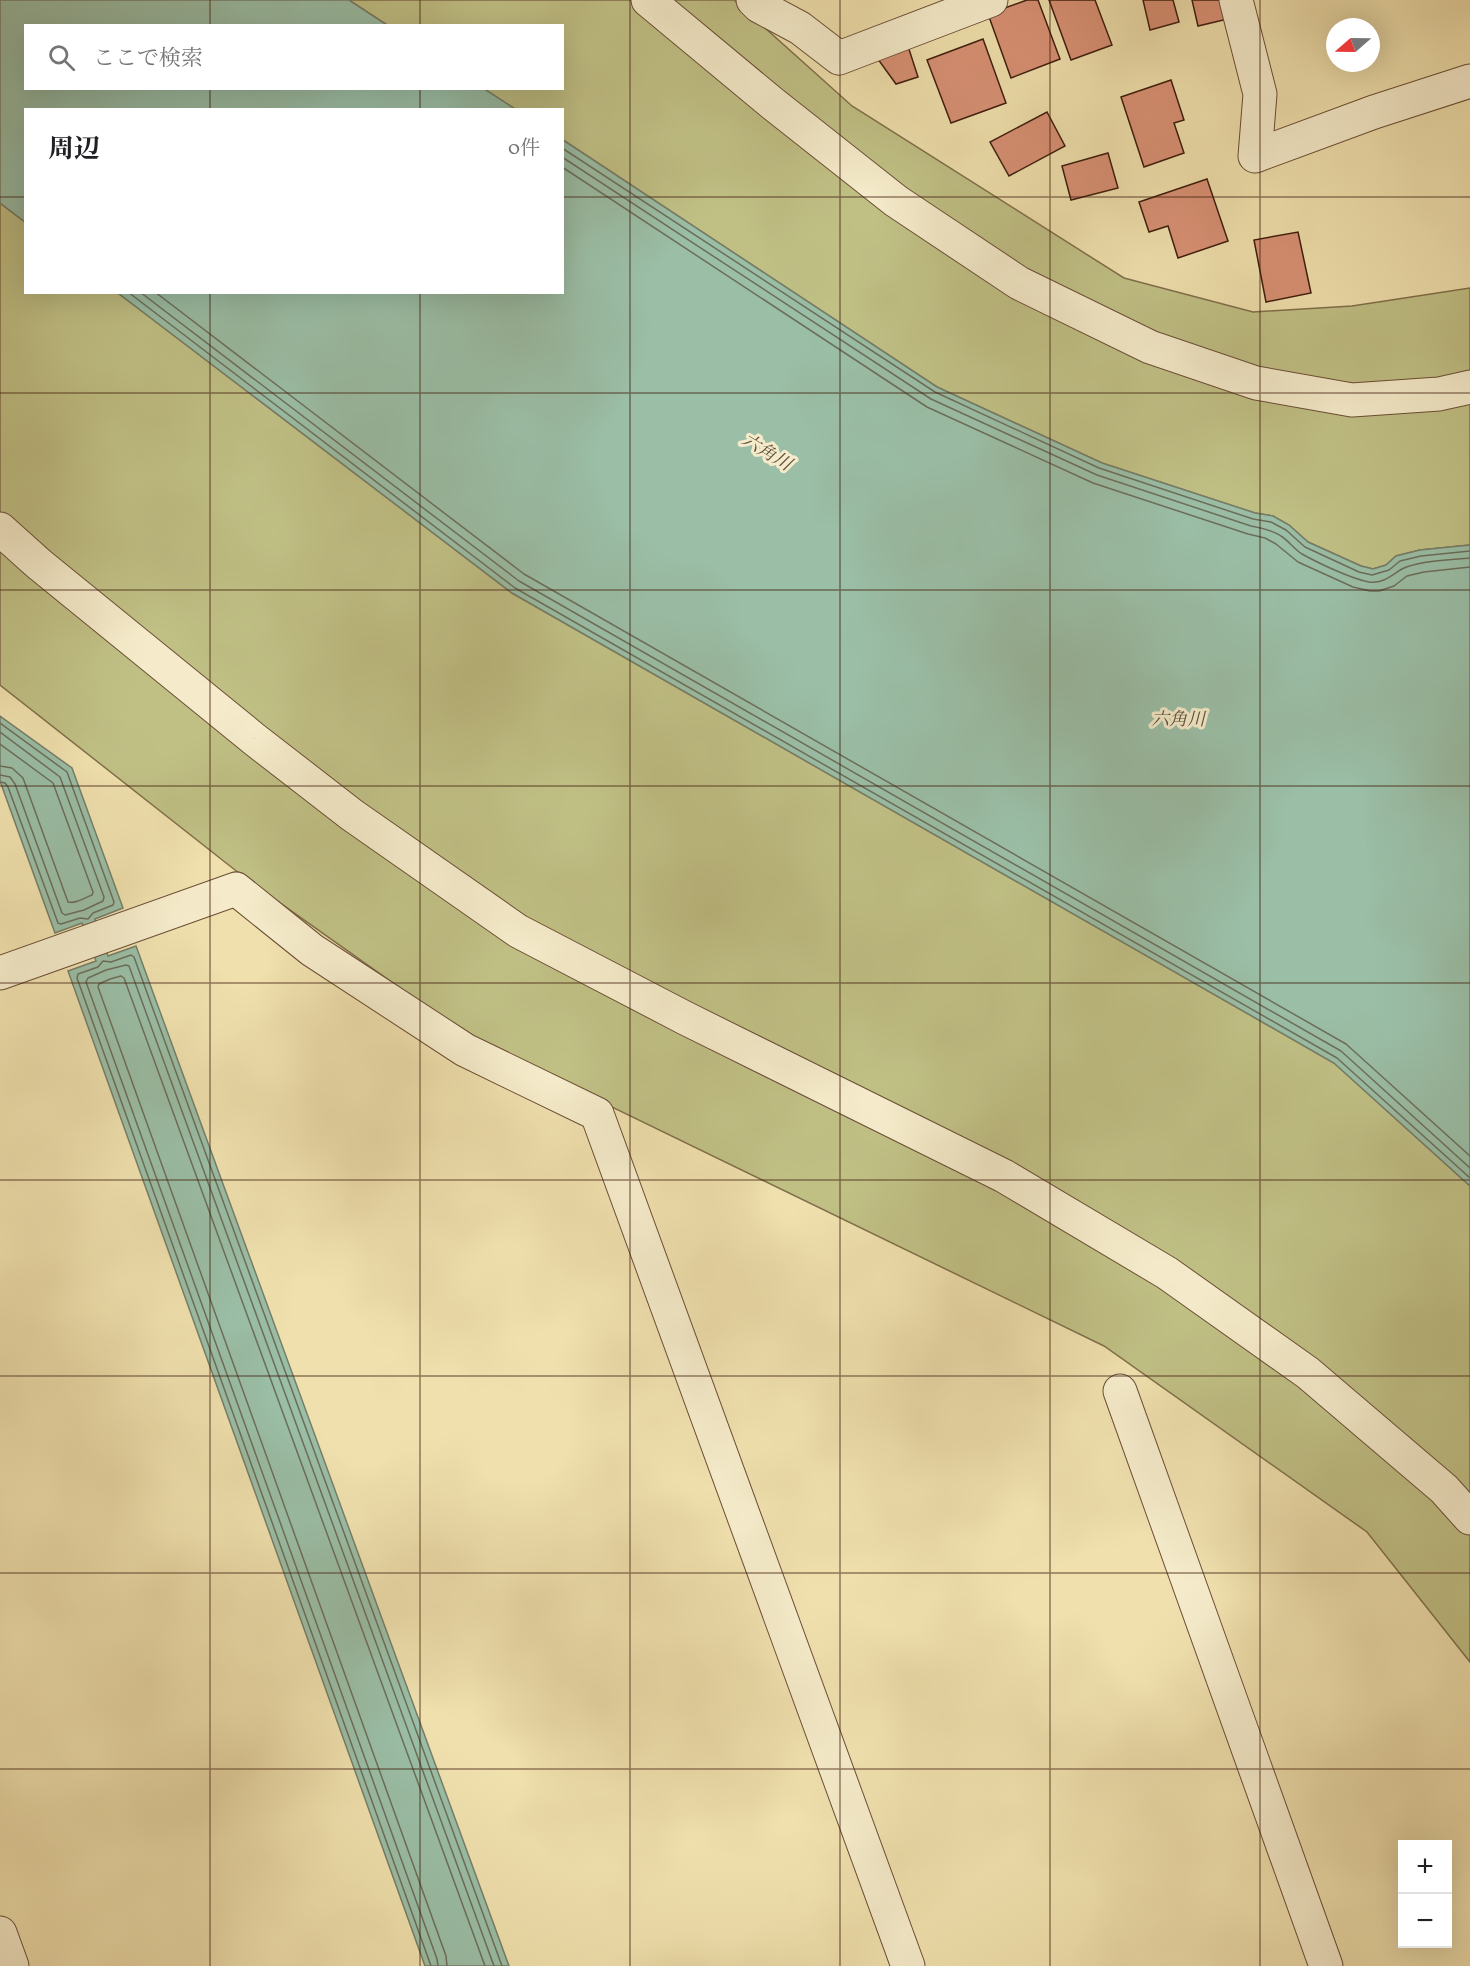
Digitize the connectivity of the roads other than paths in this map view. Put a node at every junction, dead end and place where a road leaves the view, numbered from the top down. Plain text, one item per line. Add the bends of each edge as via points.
1 (648, 0) edge
2 (753, 0) edge
3 (991, 0) edge
4 (1236, 0) edge
5 (1470, 81) edge
6 (1470, 387) edge
7 (0, 529) edge
8 (0, 973) edge
9 (1120, 1390) dead end
10 (1470, 1518) edge
11 (0, 1933) edge
12 (12, 1966) edge
13 (908, 1966) edge
14 (1326, 1966) edge

1 - 6 street via 896,201 1019,283 1150,347 1256,383 1352,400 1439,394
2 - 3 street via 800,28 839,58
4 - 5 street via 1260,94 1255,156
7 - 10 street via 254,739 352,815 518,931 1004,1176 1167,1273 1308,1373 1444,1489
8 - 13 street via 236,889 312,950 465,1050 597,1114
9 - 14 street
11 - 12 street

